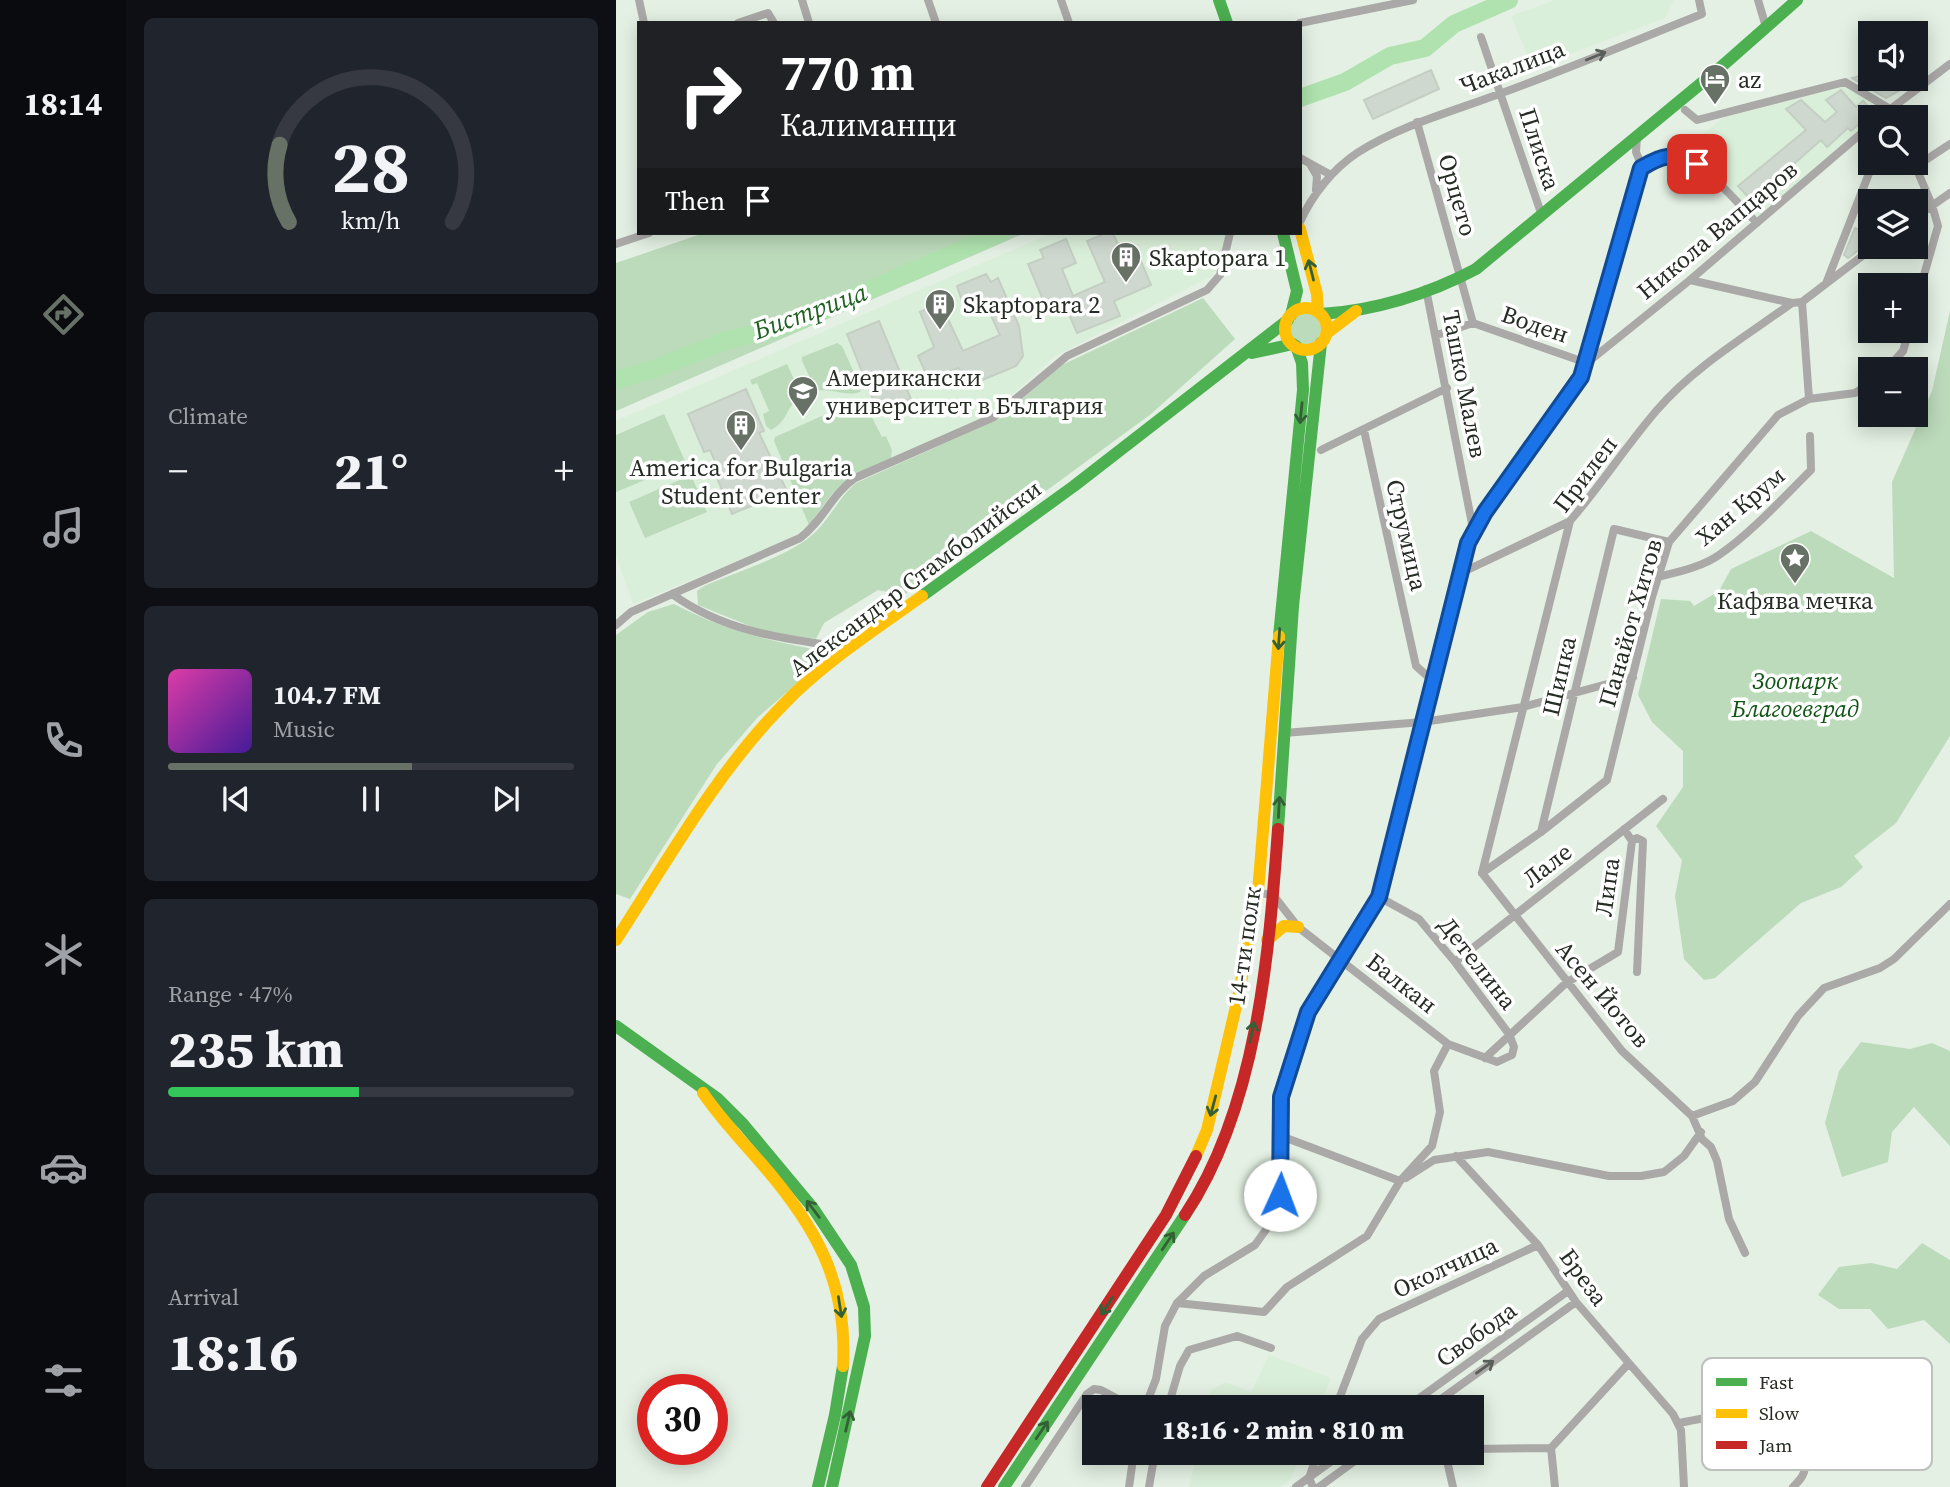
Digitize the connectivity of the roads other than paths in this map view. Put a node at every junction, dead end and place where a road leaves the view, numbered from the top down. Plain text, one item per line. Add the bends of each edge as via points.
1 (639, 0) edge
2 (802, 0) edge
3 (928, 0) edge
4 (1061, 0) edge
5 (1219, 0) edge
6 (1413, 0) edge
7 (1699, 0) edge
8 (1758, 0) edge
9 (1797, 0) edge
10 (644, 21) edge
11 (744, 21) edge
12 (773, 21) edge
13 (808, 21) edge
14 (935, 21) edge
15 (1068, 21) edge
16 (1226, 21) edge
17 (1302, 23) edge
18 (1766, 27) junction
19 (1481, 37) dead end
20 (1950, 64) edge
21 (1501, 94) junction
22 (1876, 105) edge
23 (1902, 105) edge
24 (1685, 110) dead end
25 (1417, 122) junction
26 (1637, 136) junction
27 (1858, 136) edge
28 (1950, 144) edge
29 (1928, 157) edge
30 (1303, 160) edge
31 (1641, 168) junction
32 (1868, 175) edge
33 (1919, 175) edge
34 (1331, 176) junction
35 (1950, 193) edge
36 (1312, 199) junction
37 (1932, 205) junction
38 (1928, 208) edge
39 (1542, 216) junction
40 (1302, 218) edge
41 (1757, 223) junction
42 (643, 235) edge
43 (1230, 235) edge
44 (1283, 235) edge
45 (1302, 235) edge
46 (616, 244) edge
47 (1858, 259) edge
48 (1925, 273) edge
49 (1461, 278) junction
50 (1690, 280) junction
51 (1827, 281) junction
52 (1426, 289) junction
53 (1797, 303) junction
54 (1359, 309) junction
55 (1319, 313) junction
56 (1289, 318) junction
57 (1473, 323) junction
58 (1437, 335) junction
59 (1324, 338) junction
60 (1294, 345) junction
61 (1235, 360) junction
62 (1587, 363) junction
63 (1447, 388) junction
64 (1858, 391) edge
65 (1809, 399) junction
66 (1363, 430) junction
67 (1810, 436) dead end
68 (1321, 450) dead end
69 (1570, 521) junction
70 (1473, 529) junction
71 (1669, 542) junction
72 (1461, 573) junction
73 (1658, 577) junction
74 (672, 594) junction
75 (616, 625) edge
76 (850, 648) junction
77 (1633, 677) junction
78 (1434, 682) junction
79 (1575, 692) junction
80 (1523, 707) junction
81 (1423, 722) junction
82 (1284, 733) junction
83 (1663, 799) dead end
84 (1624, 829) junction
85 (1541, 832) junction
86 (1632, 841) junction
87 (1482, 873) junction
88 (1258, 891) junction
89 (1274, 896) junction
90 (1379, 897) junction
91 (1950, 904) edge
92 (1514, 916) junction
93 (1298, 927) junction
94 (616, 940) edge
95 (1267, 941) junction
96 (1339, 959) junction
97 (1455, 962) junction
98 (1637, 972) dead end
99 (1566, 983) junction
100 (616, 1026) edge
101 (1509, 1034) junction
102 (1448, 1044) junction
103 (1485, 1058) junction
104 (699, 1087) junction
105 (1692, 1116) junction
106 (1701, 1132) junction
107 (1281, 1136) junction
108 (1456, 1156) junction
109 (1401, 1181) junction
110 (1538, 1245) junction
111 (1745, 1253) dead end
112 (1568, 1291) junction
113 (1576, 1302) junction
114 (1177, 1303) junction
115 (1271, 1348) dead end
116 (1628, 1364) junction
117 (1086, 1395) edge
118 (1110, 1395) edge
119 (1150, 1395) edge
120 (1172, 1395) edge
121 (1341, 1395) edge
122 (1424, 1395) edge
123 (1447, 1395) edge
124 (1082, 1402) edge
125 (1702, 1419) edge
126 (1678, 1423) junction
127 (1552, 1448) junction
128 (1484, 1449) edge
129 (1132, 1465) edge
130 (1153, 1465) edge
131 (1313, 1465) edge
132 (1326, 1465) edge
133 (1349, 1465) edge
134 (1448, 1465) edge
135 (1805, 1470) edge
136 (1308, 1478) junction
137 (818, 1487) edge
138 (832, 1487) edge
139 (987, 1487) edge
140 (1004, 1487) edge
141 (1025, 1487) edge
142 (1129, 1487) edge
143 (1149, 1487) edge
144 (1296, 1487) edge
145 (1312, 1487) edge
146 (1318, 1487) edge
147 (1453, 1487) edge
148 (1555, 1487) edge
149 (1684, 1487) edge
150 (1793, 1487) edge

1 - 10 street
2 - 13 street
3 - 14 street
4 - 15 street
5 - 16 street
6 - 17 street
21 -> 7 street, Чакалица via 1702,15
8 - 18 street
9 - 18 street
11 - 12 street via 768,13
18 - 26 street
19 - 21 street, Плиска
20 - 23 street
21 - 25 street, Чакалица
21 - 39 street, Плиска
22 - 24 street via 1845,82 1696,120
25 - 34 street, Чакалица via 1356,154
25 - 49 street, Орцето
26 - 31 street
26 - 39 street
27 - 41 street, Никола Вапцаров
28 - 29 street
30 - 34 street
30 - 36 street via 1318,182
31 - 41 street via 1659,157 1678,155 1697,164
31 - 62 street
32 - 51 street
33 - 37 street
34 - 36 street, Чакалица
35 - 37 street
36 - 40 street, Чакалица
37 - 38 street
37 - 48 street via 1938,226
39 - 49 street
41 - 50 street, Никола Вапцаров
42 - 46 street
43 - 74 street via 1220,275 1207,290 1066,356 994,417 855,478 800,538
44 - 56 street via 1297,290
55 -> 45 street
47 - 51 street, Прилеп
49 - 52 street
49 - 57 street, Воден
50 - 53 street
50 - 62 street, Никола Вапцаров
51 - 53 street, Прилеп
52 - 54 street
52 - 58 street, Ташко Малев
53 - 65 street
53 - 69 street, Прилеп via 1702,367 1657,409
54 - 55 street
54 - 59 street
55 - 56 street via 1304,308
55 - 59 street via 1326,324
56 - 60 street via 1286,333
56 - 61 street, Александър Стамболийски
57 - 58 street
57 - 62 street, Воден
58 - 63 street, Ташко Малев
59 - 60 street via 1307,349
59 - 82 street, 14-ти полк via 1297,562
60 - 61 street, Александър Стамболийски via 1262,349
60 -> 88 street, 14-ти полк via 1302,363 1303,390
61 - 76 street, Александър Стамболийски via 1074,486
62 - 70 street via 1571,393
63 - 66 street
63 - 70 street, Ташко Малев
64 - 65 street, Панайот Хитов
65 - 71 street, Панайот Хитов via 1778,415
66 - 68 street
66 - 78 street, Струмица via 1416,666
67 - 73 street, Хан Крум via 1811,470 1767,513 1720,555
69 - 72 street
69 - 80 street, Прилеп
70 - 72 street
71 - 73 street, Панайот Хитов
71 - 79 street, Шипка via 1614,529
72 - 78 street
73 - 77 street, Панайот Хитов
74 - 75 street via 631,612
74 - 76 street via 708,616 766,637
76 - 94 street, Александър Стамболийски via 783,704 744,748
77 - 79 street
77 - 85 street, Панайот Хитов via 1608,780
78 - 81 street
79 - 80 street
79 - 85 street, Шипка
80 - 81 street
80 - 87 street, Прилеп
81 - 82 street
81 - 90 street
89 -> 82 street, 14-ти полк
83 - 84 street, Лале
84 - 86 street, Липа
84 - 92 street, Лале
85 - 87 street, Панайот Хитов
86 - 98 street via 1643,841
86 - 99 street, Липа via 1618,952
87 - 92 street, Асен Йотов
88 - 89 street
88 -> 139 street, 14-ти полк via 1231,1031 1198,1154 1166,1215
89 - 93 street, Балкан
89 - 95 street, 14-ти полк
90 - 96 street
90 - 97 street, Детелина via 1419,919
91 - 105 street via 1894,959 1824,988 1798,1016 1755,1082 1733,1101
92 - 97 street, Лале
92 - 99 street, Асен Йотов
93 - 95 street via 1284,926
93 - 96 street, Балкан
140 -> 95 street, 14-ти полк via 1207,1179 1241,1090
96 - 102 street, Балкан
96 - 107 street via 1299,1034 1281,1097
97 - 101 street, Детелина
99 - 101 street
99 - 105 street, Асен Йотов via 1622,1051
100 - 104 street
101 - 103 street
101 - 103 street via 1512,1055 1497,1062
102 - 103 street, Балкан
102 - 109 street via 1434,1071 1440,1112 1432,1146
104 -> 137 street via 790,1201 819,1246 838,1293 841,1363
138 -> 104 street via 865,1336 861,1292 843,1251 787,1175 743,1124
105 - 106 street, Асен Йотов
106 - 108 street via 1684,1156 1664,1171 1641,1176 1609,1176 1488,1152
106 - 111 street, Асен Йотов via 1717,1161 1729,1219
107 - 109 street
107 - 114 street via 1280,1195 1264,1234 1244,1254 1196,1283
108 - 109 street via 1434,1160
108 - 110 street, Бреза
109 - 114 street via 1367,1236 1287,1287 1264,1312
110 - 112 street, Бреза
110 - 121 street, Околчица via 1379,1320 1362,1339
112 - 113 street, Бреза
112 - 122 street, Свобода
113 - 116 street, Бреза
123 -> 113 street, Свобода
114 - 119 street via 1165,1326
115 - 120 street via 1237,1336 1189,1350
116 - 126 street, Бреза
116 - 127 street
117 - 118 street via 1101,1390
124 - 141 street
125 - 126 street
126 - 149 street
127 - 128 street
127 - 148 street
129 - 142 street
130 - 143 street
131 - 136 street
132 - 136 street
133 - 146 street
134 - 147 street
135 - 150 street
136 - 144 street
136 - 145 street

